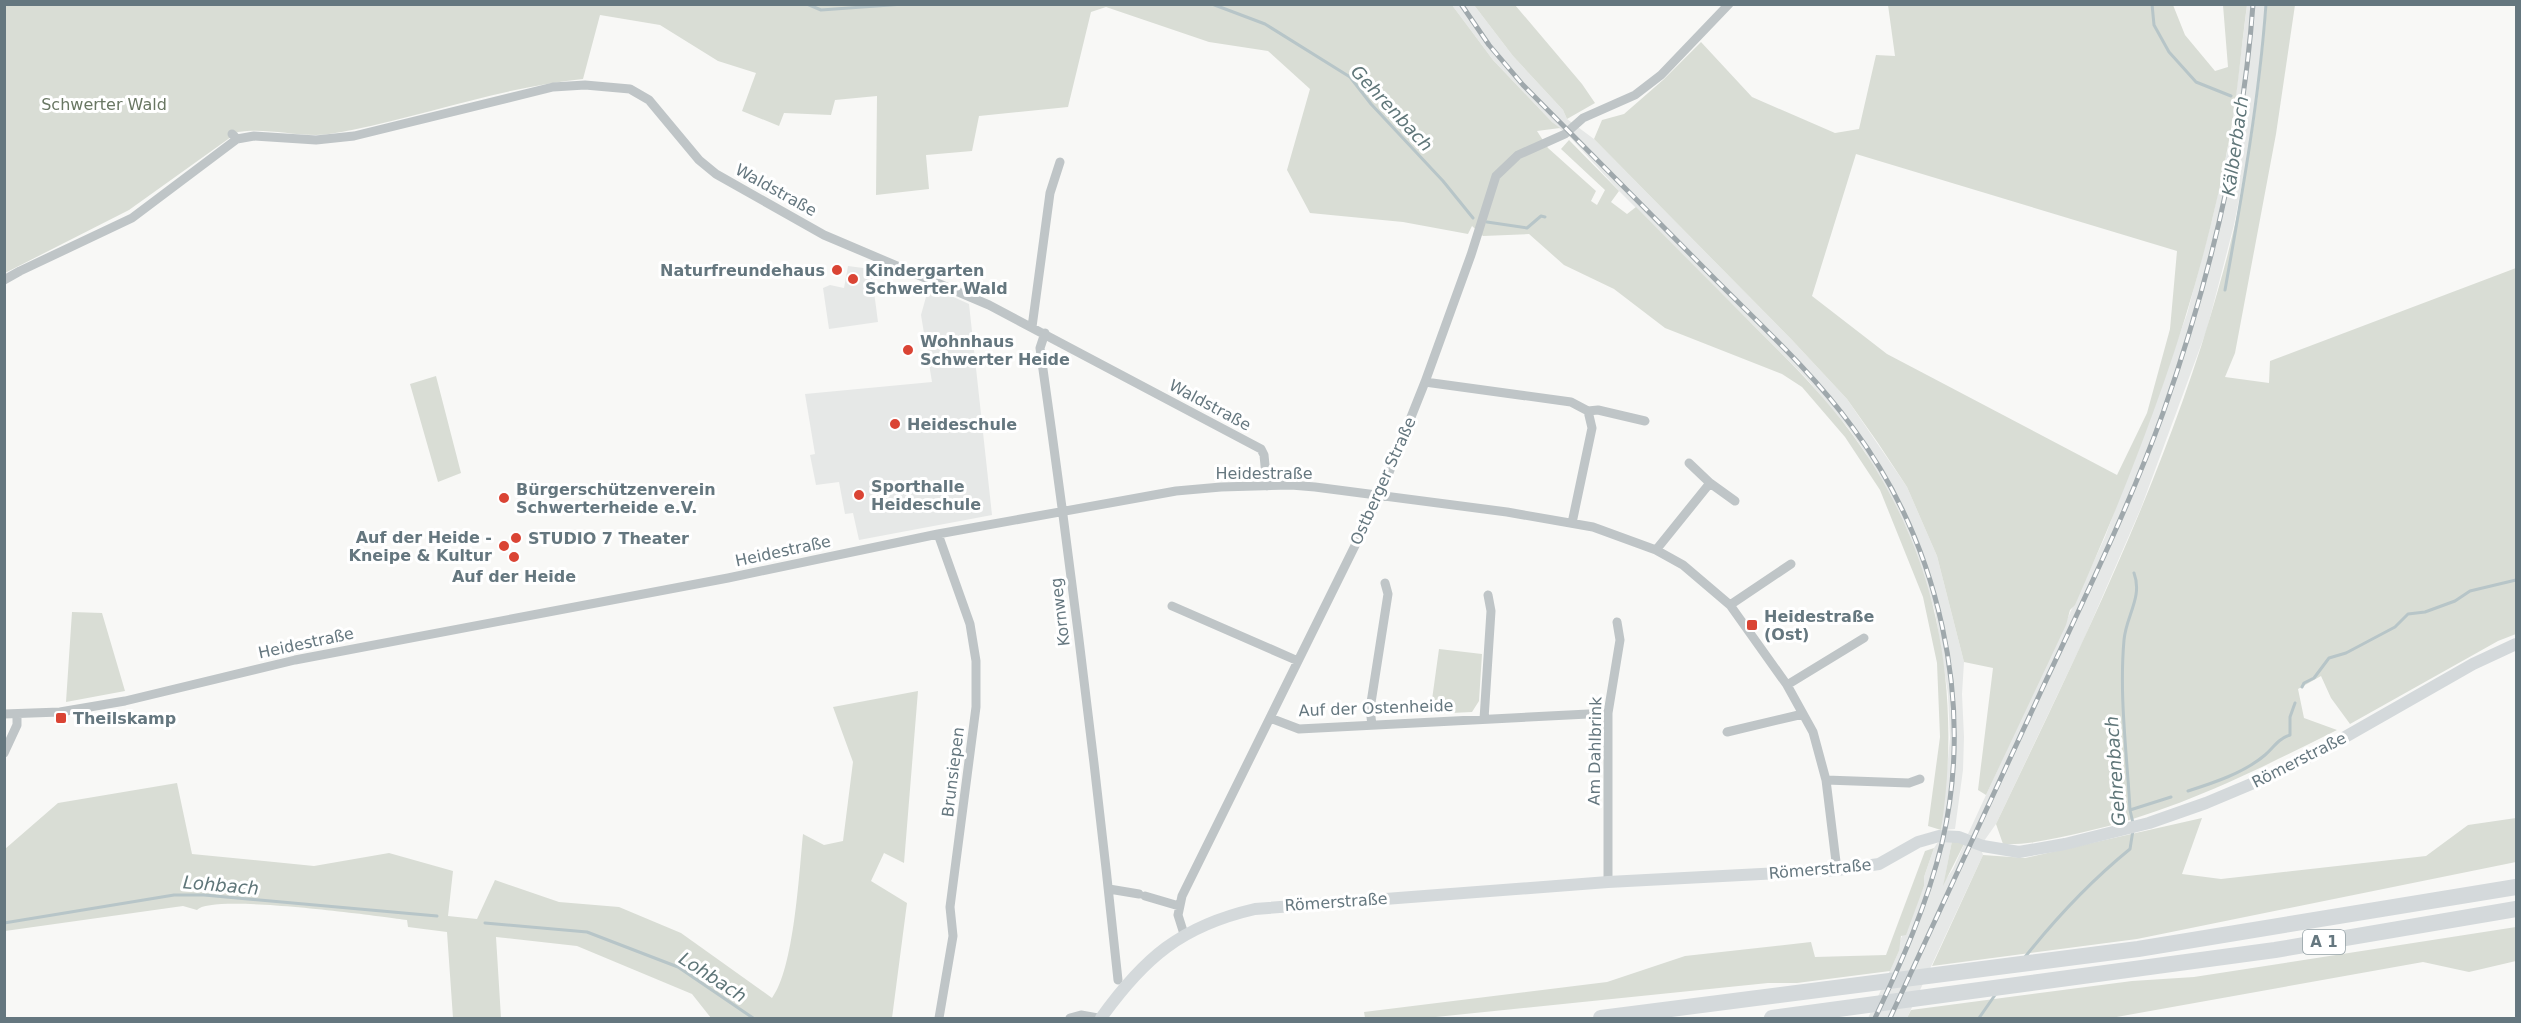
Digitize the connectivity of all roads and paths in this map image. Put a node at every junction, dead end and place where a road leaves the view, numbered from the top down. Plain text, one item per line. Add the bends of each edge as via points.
1 (1729, 4) edge
2 (1060, 162) dead end
3 (4, 280) edge
4 (1032, 327) junction
5 (1045, 333) junction
6 (1425, 382) junction
7 (1588, 411) junction
8 (1645, 421) dead end
9 (1689, 463) dead end
10 (1710, 483) junction
11 (1268, 486) junction
12 (1380, 495) junction
13 (1735, 501) dead end
14 (1063, 511) junction
15 (1572, 523) junction
16 (938, 534) junction
17 (1656, 550) junction
18 (1791, 564) dead end
19 (1385, 583) dead end
20 (1488, 595) dead end
21 (1730, 605) junction
22 (1172, 606) dead end
23 (1617, 622) dead end
24 (1864, 638) dead end
25 (2517, 644) edge
26 (1298, 661) junction
27 (1787, 685) junction
28 (1608, 713) junction
29 (4, 714) edge
30 (17, 714) junction
31 (1803, 714) junction
32 (1270, 718) junction
33 (1484, 719) junction
34 (1372, 725) junction
35 (1727, 732) dead end
36 (4, 753) edge
37 (1920, 779) dead end
38 (1826, 780) junction
39 (1837, 870) junction
40 (1608, 882) junction
41 (2517, 887) edge
42 (1109, 889) junction
43 (1179, 906) junction
44 (2517, 909) edge
45 (1184, 934) junction
46 (1118, 980) dead end
47 (939, 1018) edge
48 (1070, 1018) edge
49 (1099, 1018) edge
50 (1601, 1018) edge
51 (1772, 1018) edge

1 - 6 street, Ostberger Straße via 1661,75 1635,95 1583,118 1565,134 1518,155 1496,176
2 - 4 street via 1050,193
3 - 4 street, Waldstraße via 132,218 235,137 316,140 354,136 553,87 585,85 630,89 650,100 699,160 716,174 824,235
4 - 5 street, Waldstraße
5 - 11 street, Waldstraße via 1261,449
5 - 14 street, Kornweg via 1040,348
6 - 7 street via 1571,402
6 - 12 street, Ostberger Straße
7 - 8 street
7 - 15 street via 1592,428
9 - 10 street
10 - 13 street
10 - 17 street
11 - 12 street, Heidestraße
11 - 14 street, Heidestraße via 1176,491
12 - 15 street, Heidestraße
12 - 26 street, Ostberger Straße
14 - 16 street, Heidestraße
14 - 42 street, Kornweg
15 - 17 street, Heidestraße
16 - 30 street, Heidestraße via 295,660 125,700 60,712
16 - 47 street, Brunsiepen via 970,624 976,684 950,907 953,936
17 - 21 street, Heidestraße via 1683,565
18 - 21 street
19 - 34 street via 1388,594 1370,709
20 - 33 street via 1491,611
21 - 27 street, Heidestraße
22 - 26 street
23 - 28 street, Am Dahlbrink via 1620,640
24 - 27 street
25 - 39 street, Römerstraße via 2473,664 2275,774 2149,823 2019,852 1939,836 1918,842 1879,864
26 - 32 street, Ostberger Straße
27 - 31 street, Heidestraße
28 - 33 street, Auf der Ostenheide
28 - 40 street, Am Dahlbrink
29 - 30 street, Heidestraße
30 - 36 street via 17,725
31 - 35 street
31 - 38 street, Heidestraße via 1813,732
32 - 34 street, Auf der Ostenheide via 1299,729
32 - 43 street, Ostberger Straße
33 - 34 street, Auf der Ostenheide
37 - 38 street via 1909,783
38 - 39 street, Heidestraße
39 - 40 street, Römerstraße
40 - 45 street, Römerstraße via 1270,906 1233,914
41 - 50 highway, A 1 via 2138,949
42 - 43 street
42 - 46 street, Kornweg
43 - 45 street via 1179,924
44 - 51 highway, A 1 via 2275,950
45 - 49 street via 1152,959
48 - 49 street

